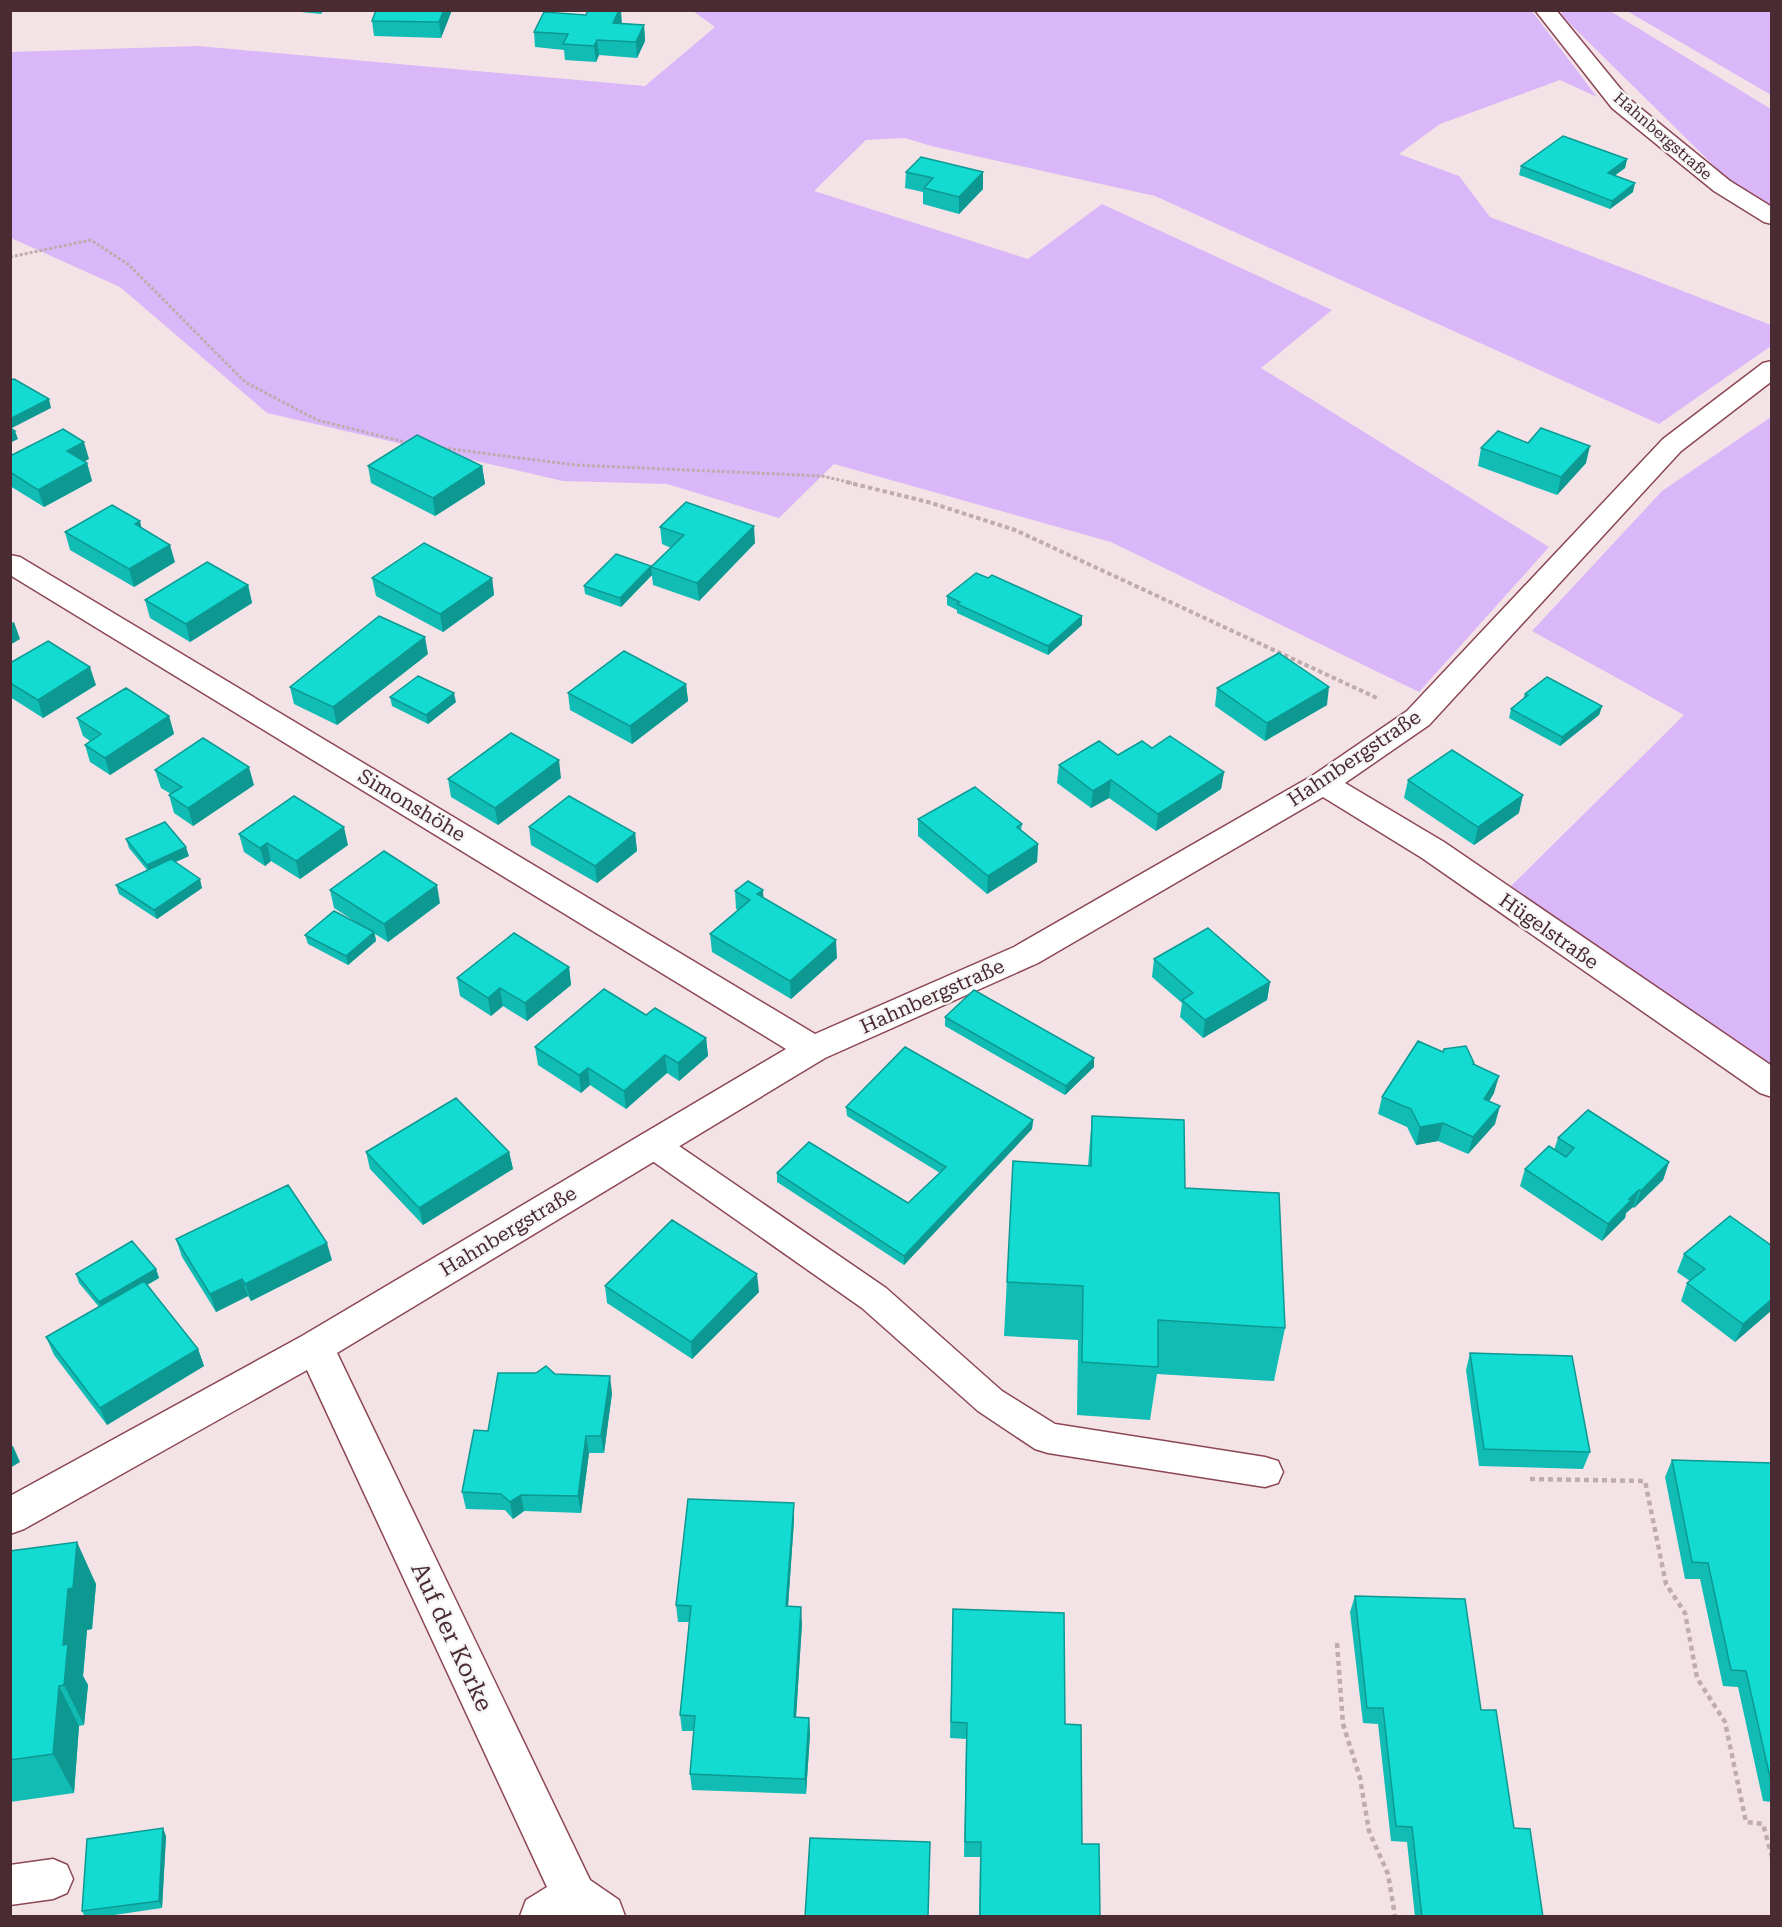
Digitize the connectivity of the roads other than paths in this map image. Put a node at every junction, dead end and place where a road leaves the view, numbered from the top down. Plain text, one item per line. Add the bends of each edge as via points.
1 (1545, 10) edge
2 (1772, 217) edge
3 (1772, 368) edge
4 (10, 563) edge
5 (1323, 783) junction
6 (813, 1048) junction
7 (1772, 1084) edge
8 (652, 1144) junction
9 (315, 1347) junction
10 (1265, 1472) dead end
11 (10, 1517) edge
12 (53, 1879) dead end
13 (10, 1885) edge
14 (573, 1910) edge

1 - 2 street, Hahnbergstraße via 1620,103 1722,186
3 - 5 street, Hahnbergstraße via 1672,445 1418,718
4 - 6 street, Simonshöhe
5 - 6 street, Hahnbergstraße via 1026,955
5 - 7 street, Hügelstraße via 1433,850
6 - 8 street, Hahnbergstraße
8 - 9 street, Hahnbergstraße
8 - 10 lane via 874,1298 990,1401 1048,1438
9 - 11 street, Hahnbergstraße
9 - 14 street, Auf der Korke
12 - 13 lane

